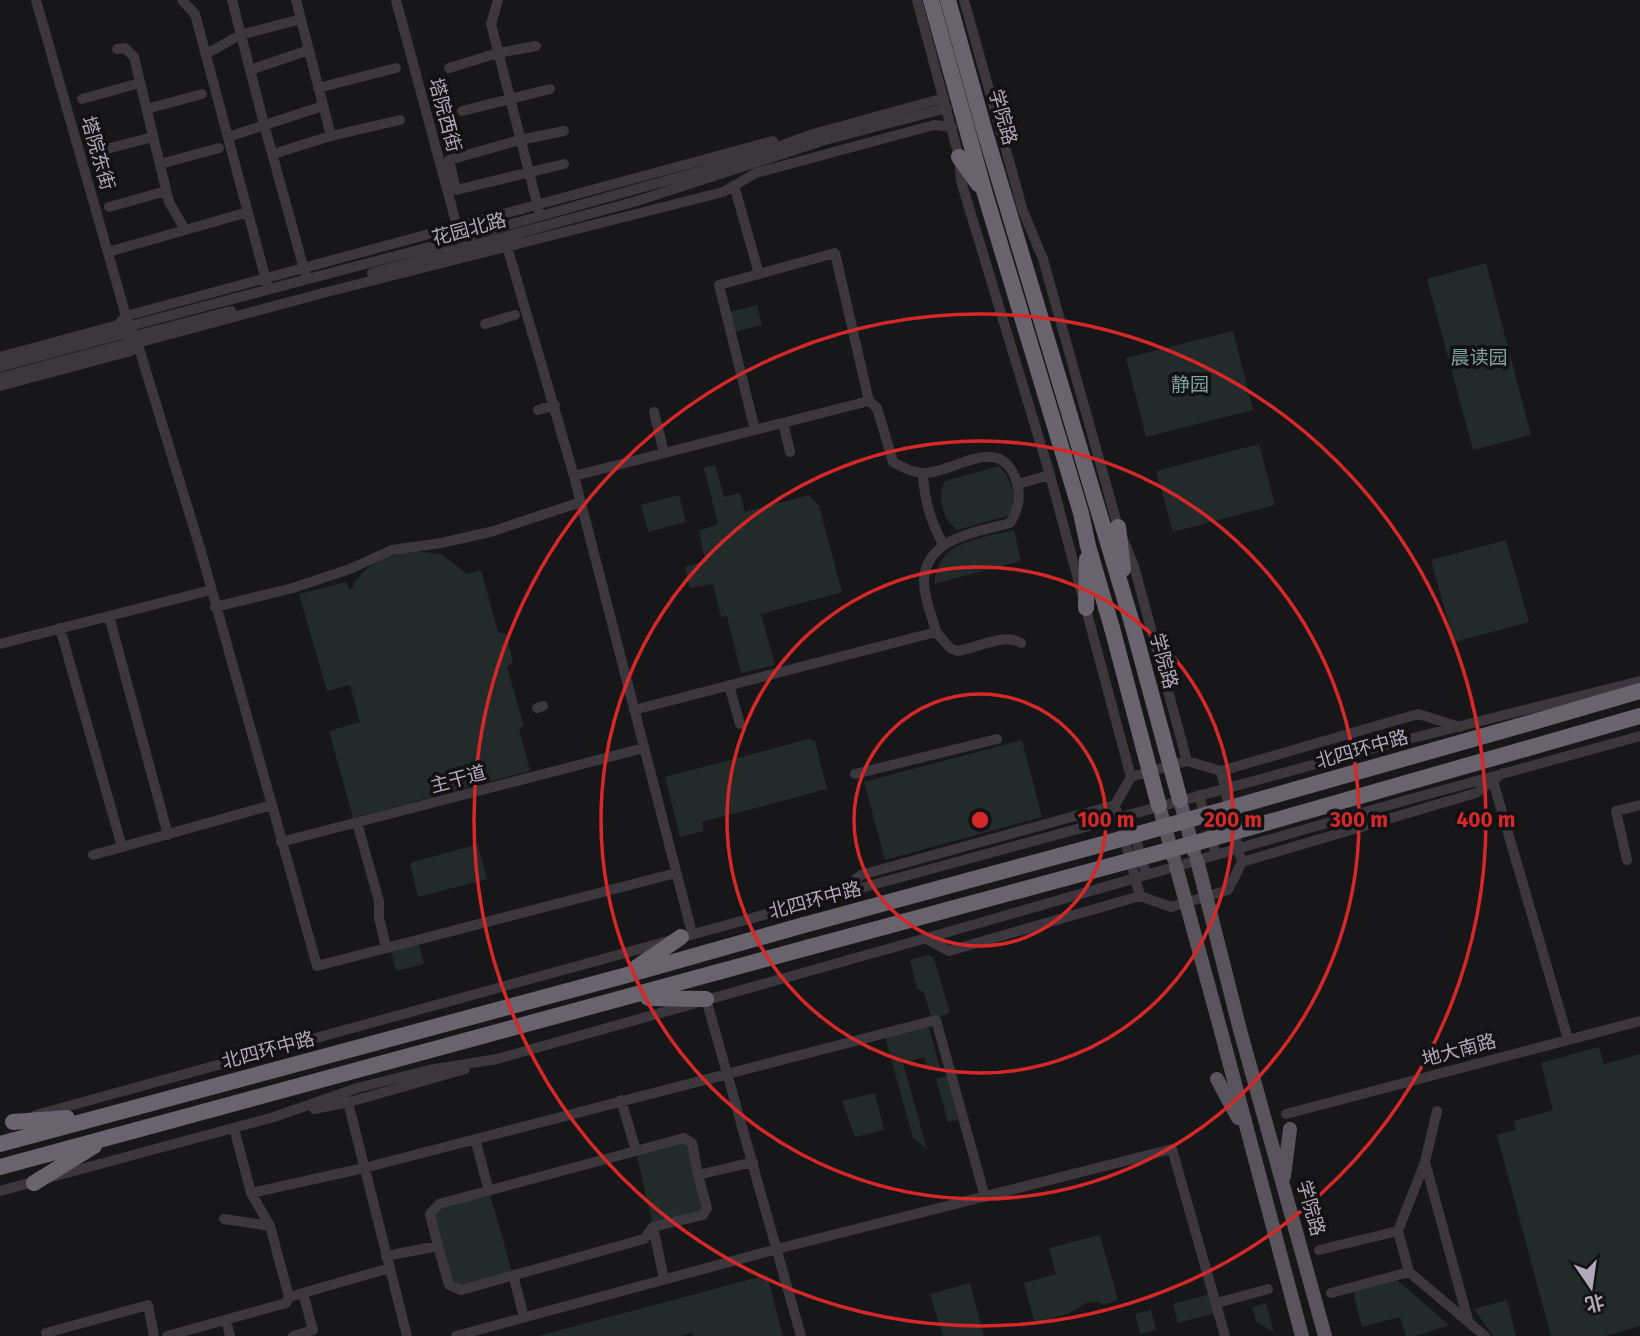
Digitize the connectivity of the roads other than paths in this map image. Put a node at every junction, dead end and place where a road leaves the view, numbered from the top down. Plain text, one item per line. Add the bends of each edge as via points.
1 (36, 0) edge
2 (182, 0) edge
3 (232, 0) edge
4 (296, 0) edge
5 (396, 0) edge
6 (498, 0) edge
7 (917, 0) edge
8 (931, 0) edge
9 (948, 0) edge
10 (964, 0) edge
11 (301, 19) junction
12 (240, 35) junction
13 (536, 46) dead end
14 (117, 49) dead end
15 (309, 50) junction
16 (498, 53) junction
17 (206, 54) junction
18 (396, 68) dead end
19 (449, 68) dead end
20 (250, 69) junction
21 (140, 83) junction
22 (318, 88) junction
23 (550, 89) dead end
24 (202, 94) dead end
25 (509, 97) junction
26 (82, 99) dead end
27 (946, 103) junction
28 (323, 106) junction
29 (146, 109) junction
30 (462, 111) dead end
31 (400, 120) dead end
32 (264, 124) junction
33 (952, 127) junction
34 (565, 131) dead end
35 (153, 136) junction
36 (331, 136) junction
37 (228, 137) junction
38 (520, 140) junction
39 (773, 141) dead end
40 (219, 149) dead end
41 (95, 152) dead end
42 (273, 154) junction
43 (959, 157) junction
44 (160, 164) junction
45 (564, 164) dead end
46 (529, 173) junction
47 (734, 185) junction
48 (166, 191) junction
49 (985, 194) junction
50 (109, 207) dead end
51 (538, 210) junction
52 (248, 212) junction
53 (184, 229) junction
54 (459, 232) junction
55 (506, 242) junction
56 (108, 252) junction
57 (305, 274) junction
58 (759, 274) junction
59 (267, 284) junction
60 (515, 315) dead end
61 (485, 324) dead end
62 (132, 330) junction
63 (0, 356) edge
64 (0, 367) edge
65 (0, 378) edge
66 (0, 386) edge
67 (869, 401) junction
68 (555, 405) junction
69 (538, 410) dead end
70 (654, 412) dead end
71 (783, 423) junction
72 (755, 430) junction
73 (790, 452) dead end
74 (664, 453) junction
75 (923, 473) junction
76 (1051, 475) junction
77 (574, 476) junction
78 (1018, 484) junction
79 (580, 502) junction
80 (1118, 527) junction
81 (943, 544) junction
82 (1087, 546) junction
83 (211, 590) junction
84 (1126, 600) junction
85 (215, 607) junction
86 (1086, 608) junction
87 (109, 615) junction
88 (60, 628) junction
89 (936, 632) junction
90 (0, 643) edge
91 (1021, 643) dead end
92 (1640, 681) edge
93 (729, 685) junction
94 (1640, 691) edge
95 (634, 710) junction
96 (1640, 716) edge
97 (740, 724) dead end
98 (1460, 727) junction
99 (1640, 736) edge
100 (997, 739) dead end
101 (644, 748) junction
102 (1187, 761) junction
103 (1221, 771) junction
104 (1503, 773) junction
105 (855, 774) dead end
106 (1131, 777) junction
107 (1493, 781) junction
108 (1199, 795) junction
109 (1180, 800) junction
110 (272, 805) junction
111 (1115, 805) junction
112 (1640, 805) edge
113 (1159, 806) junction
114 (1129, 815) junction
115 (357, 823) junction
116 (168, 835) junction
117 (281, 842) junction
118 (122, 847) junction
119 (93, 855) dead end
120 (1216, 855) junction
121 (1196, 860) junction
122 (1627, 860) dead end
123 (1242, 862) junction
124 (1176, 866) junction
125 (676, 873) junction
126 (1146, 874) junction
127 (836, 895) junction
128 (1140, 897) junction
129 (687, 935) junction
130 (925, 938) junction
131 (386, 947) junction
132 (627, 975) junction
133 (632, 997) junction
134 (706, 999) junction
135 (1640, 1021) edge
136 (1568, 1039) junction
137 (497, 1059) junction
138 (728, 1072) junction
139 (1217, 1079) dead end
140 (621, 1100) junction
141 (348, 1102) junction
142 (1437, 1111) dead end
143 (1286, 1114) dead end
144 (101, 1116) junction
145 (274, 1117) junction
146 (6, 1124) edge
147 (234, 1128) junction
148 (1290, 1129) dead end
149 (110, 1137) junction
150 (475, 1139) junction
151 (1250, 1141) junction
152 (0, 1144) edge
153 (636, 1151) junction
154 (1425, 1162) junction
155 (753, 1163) junction
156 (0, 1167) edge
157 (364, 1168) junction
158 (698, 1175) junction
159 (34, 1183) junction
160 (1283, 1185) junction
161 (0, 1191) edge
162 (489, 1191) junction
163 (251, 1193) junction
164 (985, 1197) junction
165 (224, 1219) dead end
166 (270, 1226) junction
167 (653, 1227) junction
168 (1398, 1231) junction
169 (438, 1246) junction
170 (777, 1249) junction
171 (1320, 1250) dead end
172 (386, 1256) junction
173 (390, 1268) junction
174 (1409, 1272) junction
175 (513, 1275) junction
176 (664, 1279) junction
177 (1268, 1289) dead end
178 (303, 1293) junction
179 (1331, 1293) dead end
180 (289, 1297) junction
181 (1217, 1303) junction
182 (524, 1317) junction
183 (226, 1320) junction
184 (1468, 1320) junction
185 (314, 1333) edge
186 (47, 1336) edge
187 (154, 1336) edge
188 (167, 1336) edge
189 (230, 1336) edge
190 (293, 1336) edge
191 (407, 1336) edge
192 (456, 1336) edge
193 (801, 1336) edge
194 (1226, 1336) edge
195 (1302, 1336) edge
196 (1325, 1336) edge
197 (1485, 1336) edge

1 - 56 street, 塔院东街
2 - 17 street via 195,14
3 - 12 street
4 - 11 street
5 - 54 street, 塔院西街
6 - 16 street via 491,24
7 - 27 street
8 - 49 highway, 学院路
9 - 84 highway, 学院路
10 - 80 street, 学院路
11 - 12 street
11 - 15 street
12 - 17 street
12 - 20 street
13 - 16 street
14 - 21 street via 125,48 134,57
15 - 20 street
15 - 22 street
16 - 19 street
16 - 25 street
17 - 37 street
18 - 22 street
20 - 32 street
21 - 26 street
21 - 29 street
22 - 28 street
23 - 25 street
24 - 29 street
25 - 30 street
25 - 38 street
27 - 33 street
27 - 51 street, 花园北路 via 813,134 747,158
27 - 55 street, 花园北路
28 - 32 street
28 - 36 street
29 - 35 street
31 - 36 street
32 - 37 street
32 - 42 street
33 - 43 street
33 - 47 street via 934,125 756,173
34 - 38 street
35 - 41 street
35 - 44 street
36 - 42 street
37 - 52 street
38 - 46 street
38 - 46 street via 449,160 456,190
39 - 51 street
40 - 44 street
42 - 57 street
43 - 49 highway
43 - 76 street via 961,181
44 - 48 street
45 - 46 street
46 - 51 street
47 - 55 street via 723,192
47 - 58 street
48 - 50 street
48 - 53 street
49 - 82 highway, 学院路
51 - 54 street, 花园北路
52 - 53 street
52 - 59 street
53 - 56 street
54 - 57 street, 花园北路
55 - 62 street via 323,293
55 - 68 street
56 - 62 street, 塔院东街
57 - 59 street, 花园北路
58 - 67 street via 835,253
58 - 72 street via 719,285
59 - 62 street, 花园北路
60 - 61 street
62 - 63 street via 118,325
62 - 64 street, 花园北路
62 - 65 street, 花园北路 via 125,344
62 - 66 street via 131,351
62 - 83 street, 塔院东街
67 - 71 street
67 - 75 street via 877,408 893,462
68 - 69 street
68 - 77 street
70 - 74 street
71 - 72 street
71 - 73 street
72 - 74 street
74 - 77 street
75 - 78 street via 986,456 1001,459
75 - 81 street via 924,496
76 - 78 street
76 - 86 street
77 - 79 street
78 - 81 street via 1018,506 1010,523
79 - 85 street via 490,531 392,550 293,588
79 - 95 street
80 - 84 highway
80 - 102 street, 学院路 via 1134,566
81 - 89 street via 923,581
82 - 86 highway
82 - 113 highway, 学院路, bridge
83 - 85 street, 塔院东街
83 - 87 street
84 - 109 highway, 学院路, bridge
85 - 110 street, 塔院东街
86 - 106 street
87 - 88 street
87 - 116 street
88 - 90 street
88 - 118 street
89 - 91 street via 957,651 1006,639
89 - 93 street
92 - 98 street, 北四环中路
93 - 95 street
93 - 97 street
94 - 132 highway, 北四环中路, bridge
95 - 101 street
96 - 133 highway, bridge
98 - 103 street via 1418,714
98 - 108 street, 北四环中路, bridge
99 - 104 street
100 - 105 street
101 - 115 street, 主干道
101 - 125 street
102 - 103 street
102 - 106 street
103 - 123 street
104 - 107 street
104 - 120 street, bridge
106 - 111 street
107 - 123 street via 1476,793
107 - 136 street
108 - 109 street, 北四环中路, bridge
108 - 120 street, bridge
109 - 113 street, 北四环中路, bridge
109 - 121 main road, 学院路, bridge
110 - 116 street
110 - 117 street, 塔院东街
111 - 127 street via 861,875
111 - 128 street
112 - 122 street via 1616,811
113 - 114 street, 北四环中路, bridge
113 - 124 main road, 学院路, bridge
114 - 126 street, bridge
114 - 127 street, 北四环中路, bridge
115 - 117 street, 主干道
115 - 131 street via 379,901
116 - 118 street
117 - 131 street, 塔院东街 via 317,966
118 - 119 street
120 - 121 street, bridge
121 - 124 street, bridge
121 - 160 main road, 学院路, bridge
123 - 128 street via 1228,890 1171,907
124 - 126 street, bridge
124 - 151 main road, 学院路, bridge
125 - 129 street
125 - 131 street
126 - 130 street, bridge
127 - 129 street, 北四环中路
128 - 130 street via 949,951
129 - 132 highway
129 - 146 street, 北四环中路
130 - 134 street
132 - 144 highway, 北四环中路
133 - 134 highway
133 - 149 highway
134 - 137 street
134 - 138 street
135 - 136 street, 地大南路
136 - 143 street, 地大南路
137 - 141 street
137 - 145 street via 357,1088
138 - 140 street
138 - 155 street
138 - 164 street via 936,1020
139 - 151 main road
140 - 150 street
140 - 153 street
141 - 145 street
141 - 157 street
142 - 154 street
144 - 146 highway
144 - 152 highway, 北四环中路
145 - 147 street
147 - 159 street
147 - 163 street
148 - 160 main road
149 - 156 highway
149 - 159 highway
150 - 157 street
150 - 162 street
151 - 195 main road, 学院路
153 - 158 street via 684,1138 692,1143
153 - 162 street
154 - 168 street
154 - 184 street
155 - 158 street
155 - 170 street
157 - 163 street
157 - 172 street
158 - 167 street via 707,1208 703,1215
159 - 161 street
160 - 196 main road, 学院路
162 - 169 street via 439,1204 430,1214
163 - 166 street
164 - 170 street
164 - 181 street via 1172,1149
165 - 166 street
166 - 180 street
167 - 175 street via 643,1239
167 - 176 street
168 - 171 street
168 - 174 street
169 - 172 street
169 - 175 street via 449,1284 461,1290
170 - 176 street
170 - 193 street
172 - 173 street
173 - 178 street
173 - 191 street
174 - 179 street
174 - 184 street
175 - 182 street
176 - 182 street
177 - 181 street
178 - 180 street
178 - 185 street
180 - 183 street via 286,1303
181 - 194 street
182 - 192 street
183 - 188 street
183 - 189 street
184 - 197 street
185 - 190 street
186 - 187 street via 148,1305

